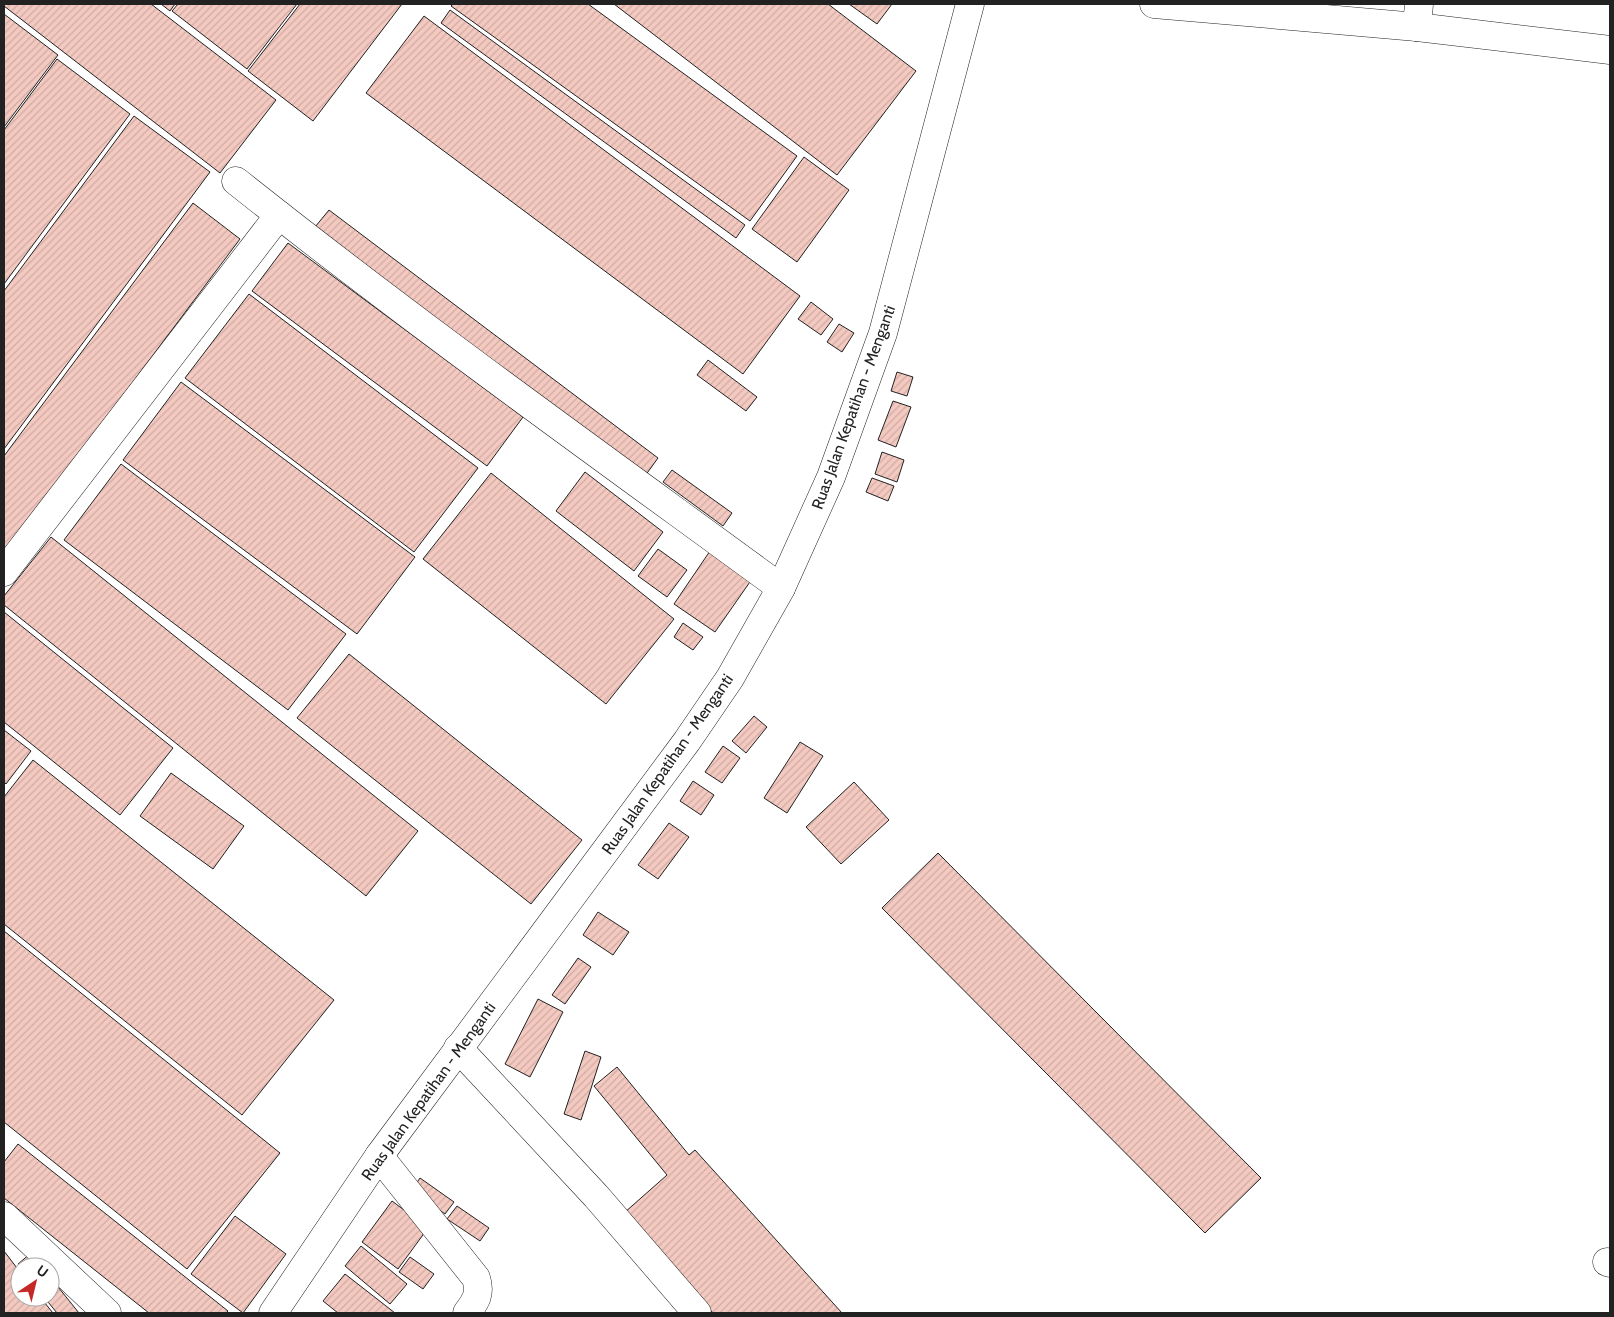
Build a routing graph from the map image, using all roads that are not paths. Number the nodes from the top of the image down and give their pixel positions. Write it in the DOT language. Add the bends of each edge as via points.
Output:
graph roads {
  1 [pos="970,4"];
  2 [pos="1154,4"];
  3 [pos="1418,15"];
  4 [pos="1610,50"];
  5 [pos="236,181"];
  6 [pos="279,215"];
  7 [pos="4,572"];
  8 [pos="781,588"];
  9 [pos="458,1048"];
  10 [pos="379,1156"];
  11 [pos="4,1216"];
  12 [pos="107,1313"];
  13 [pos="273,1313"];
  14 [pos="467,1313"];
  15 [pos="697,1313"];
  1 -- 8 [label="main road, Ruas Jalan Kepatihan - Menganti" via="883,333 831,477"];
  2 -- 3 [label="main road"];
  3 -- 4 [label="main road"];
  5 -- 6 [label="main road"];
  6 -- 7 [label="main road"];
  6 -- 8 [label="main road"];
  8 -- 9 [label="main road, Ruas Jalan Kepatihan - Menganti" via="730,678 687,741"];
  9 -- 10 [label="main road, Ruas Jalan Kepatihan - Menganti"];
  9 -- 15 [label="main road" via="596,1196"];
  10 -- 13 [label="main road, Ruas Jalan Kepatihan - Menganti"];
  10 -- 14 [label="main road" via="476,1278 478,1296"];
  11 -- 12 [label="main road"];
}
